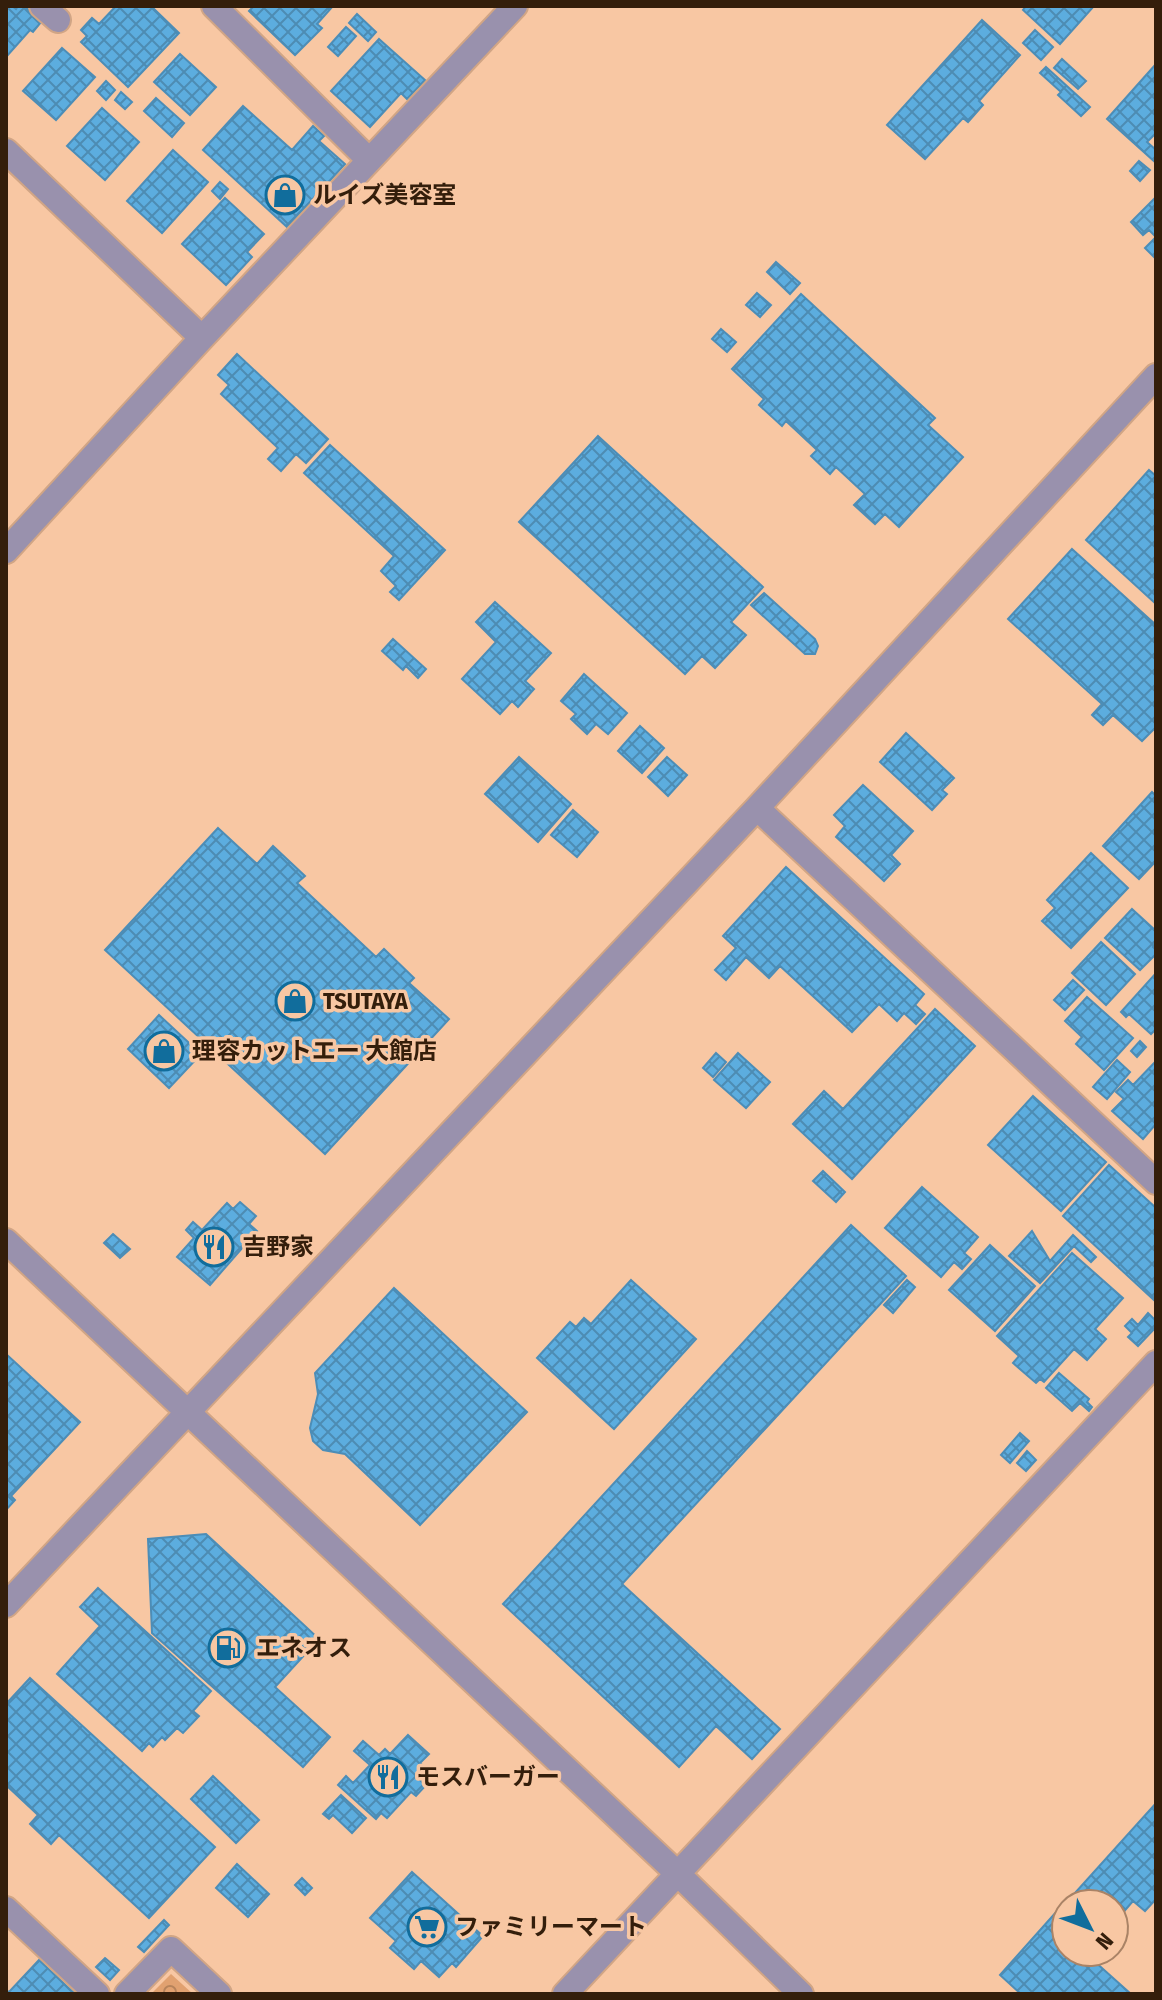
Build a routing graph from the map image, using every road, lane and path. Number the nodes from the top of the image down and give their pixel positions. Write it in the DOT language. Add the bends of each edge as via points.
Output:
graph roads {
  1 [pos="214,6"];
  2 [pos="515,6"];
  3 [pos="6,151"];
  4 [pos="369,160"];
  5 [pos="202,338"];
  6 [pos="1156,376"];
  7 [pos="6,551"];
  8 [pos="757,808"];
  9 [pos="1156,1182"];
  10 [pos="6,1241"];
  11 [pos="1156,1363"];
  12 [pos="188,1411"];
  13 [pos="6,1605"];
  14 [pos="678,1874"];
  15 [pos="6,1909"];
  16 [pos="97,1994"];
  17 [pos="127,1994"];
  18 [pos="219,1994"];
  19 [pos="565,1994"];
  20 [pos="801,1994"];
  1 -- 4 [label="street"];
  2 -- 4 [label="street"];
  3 -- 5 [label="street"];
  4 -- 5 [label="street"];
  5 -- 7 [label="street"];
  6 -- 8 [label="street"];
  8 -- 9 [label="street"];
  8 -- 12 [label="street"];
  10 -- 12 [label="street"];
  11 -- 14 [label="street"];
  12 -- 13 [label="street"];
  12 -- 14 [label="street"];
  14 -- 19 [label="street"];
  14 -- 20 [label="street"];
  15 -- 16 [label="street"];
  17 -- 18 [label="street" via="171,1949"];
}
